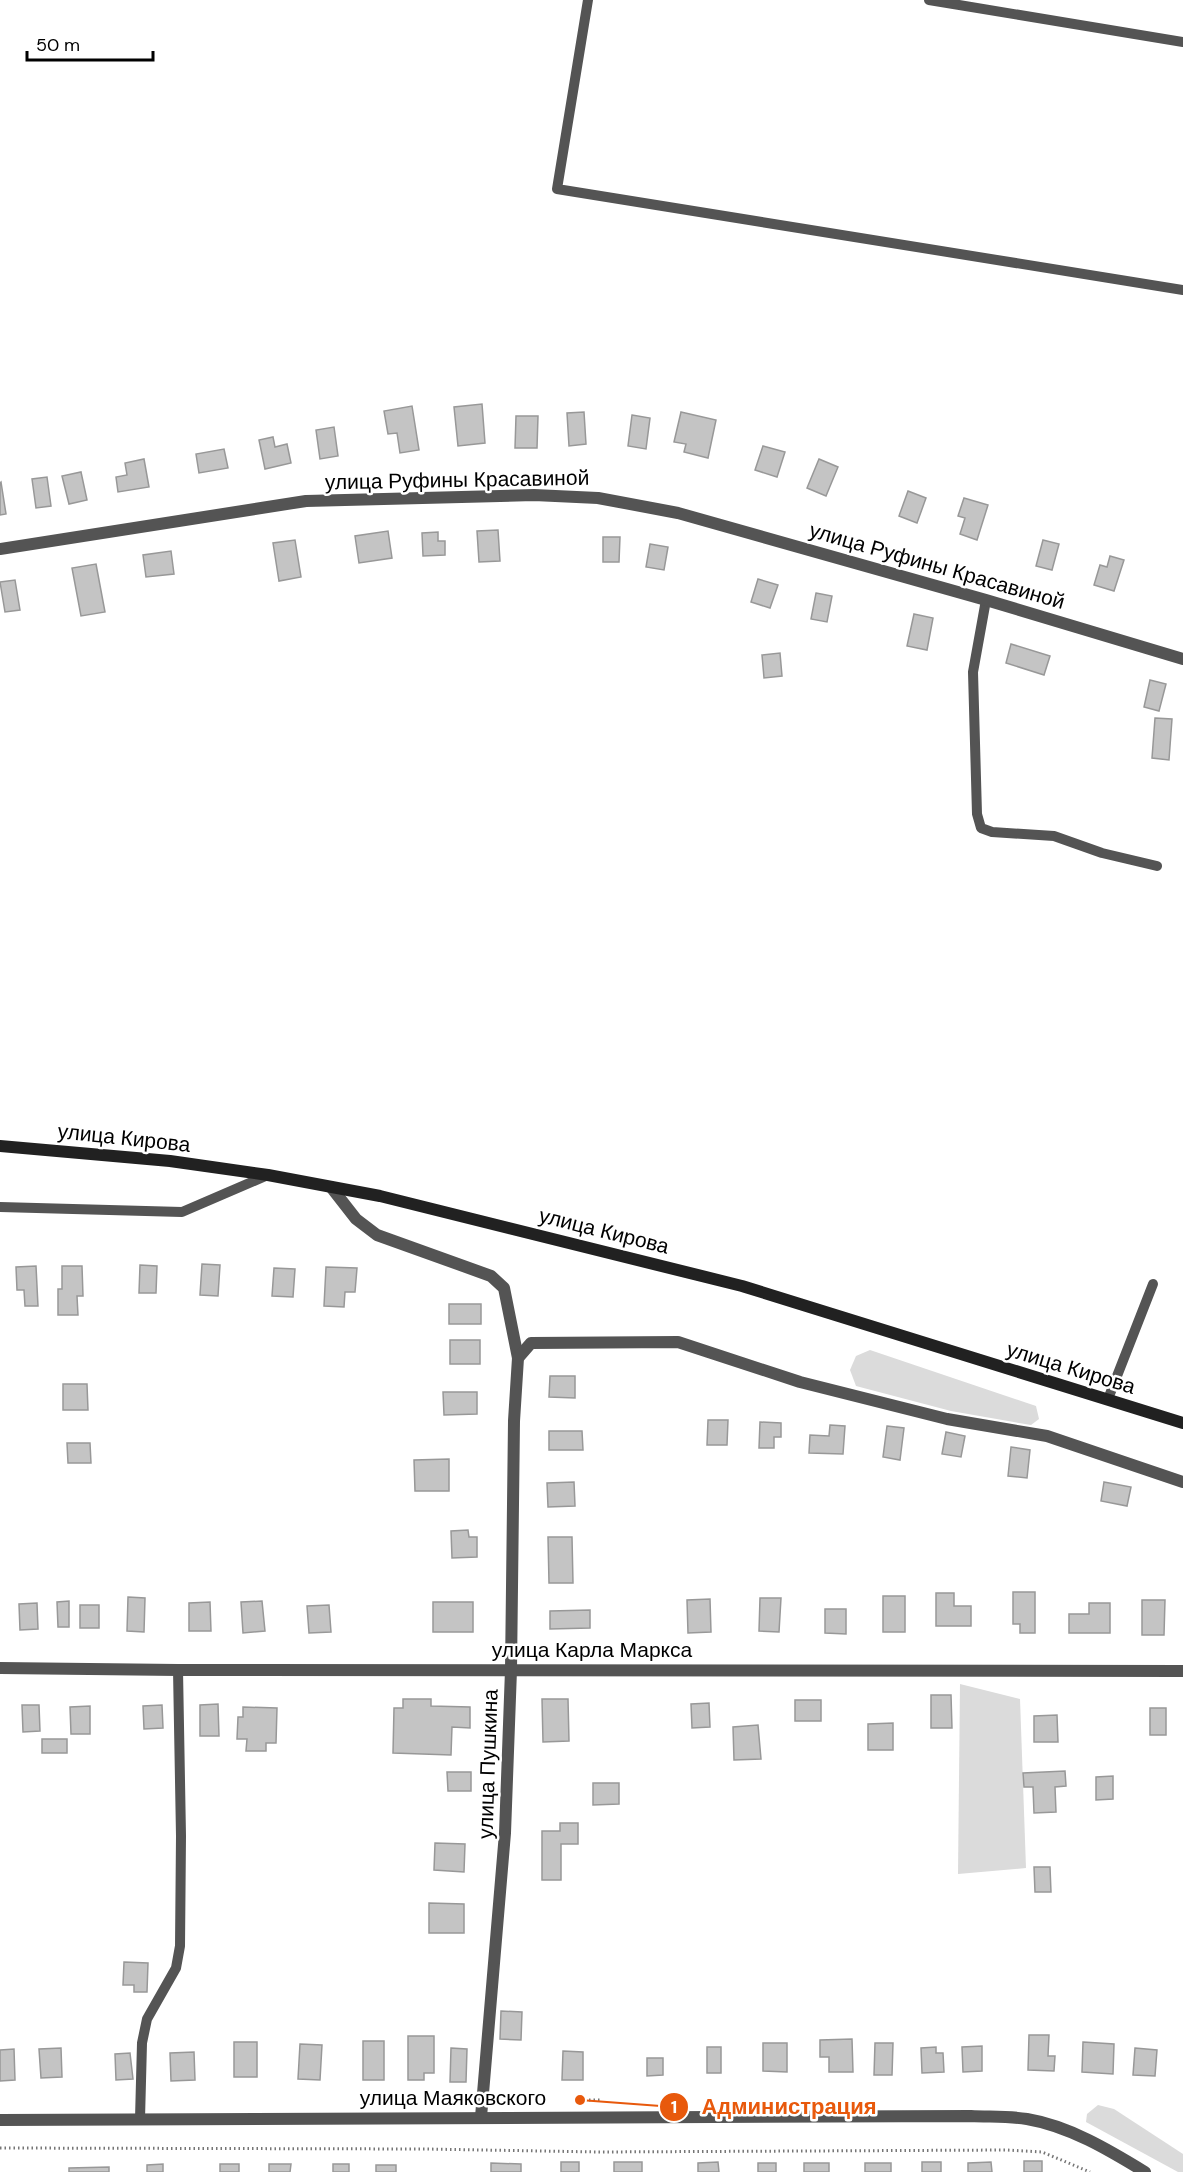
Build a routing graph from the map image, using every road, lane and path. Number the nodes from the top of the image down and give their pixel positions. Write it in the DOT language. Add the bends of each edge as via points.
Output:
graph roads {
  1 [pos="588,0"];
  2 [pos="929,0"];
  3 [pos="1183,42"];
  4 [pos="1183,290"];
  5 [pos="0,549"];
  6 [pos="986,600"];
  7 [pos="1183,659"];
  8 [pos="1156,866"];
  9 [pos="0,1146"];
  10 [pos="268,1175"];
  11 [pos="331,1187"];
  12 [pos="0,1207"];
  13 [pos="1153,1284"];
  14 [pos="518,1358"];
  15 [pos="1108,1400"];
  16 [pos="1183,1423"];
  17 [pos="1183,1482"];
  18 [pos="0,1668"];
  19 [pos="511,1670"];
  20 [pos="178,1671"];
  21 [pos="1183,1671"];
  22 [pos="580,2100"];
  23 [pos="601,2100"];
  24 [pos="481,2117"];
  25 [pos="140,2119"];
  26 [pos="0,2120"];
  27 [pos="0,2148"];
  28 [pos="1090,2172"];
  29 [pos="1145,2172"];
  1 -- 4 [label="lane" via="557,189"];
  2 -- 3 [label="lane"];
  5 -- 6 [label="street, улица Руфины Красавиной" via="306,501 534,495 598,498 678,513"];
  6 -- 7 [label="street, улица Руфины Красавиной"];
  6 -- 8 [label="lane" via="974,672 977,814 981,828 1054,836"];
  9 -- 10 [label="main road, улица Кирова" via="170,1161"];
  10 -- 11 [label="main road, улица Кирова"];
  10 -- 12 [label="lane" via="182,1212"];
  11 -- 14 [label="street, улица Пушкина" via="356,1219 377,1235 490,1276 504,1288"];
  11 -- 15 [label="main road, улица Кирова" via="742,1286"];
  13 -- 15 [label="lane"];
  14 -- 17 [label="street" via="531,1343 678,1342 800,1382 947,1419 1047,1436"];
  14 -- 19 [label="street, улица Пушкина"];
  15 -- 16 [label="main road, улица Кирова"];
  18 -- 20 [label="street, улица Карла Маркса"];
  19 -- 20 [label="street, улица Карла Маркса"];
  19 -- 21 [label="street, улица Карла Маркса"];
  19 -- 24 [label="street, улица Пушкина" via="505,1833"];
  20 -- 25 [label="lane" via="180,1946 176,1968 147,2019 142,2043"];
  22 -- 23 [label="path"];
  24 -- 25 [label="street, улица Маяковского"];
  24 -- 29 [label="street, улица Маяковского" via="1004,2117 1076,2135"];
  25 -- 26 [label="street, улица Маяковского"];
  27 -- 28 [label="path" via="1007,2150 1042,2152"];
}
